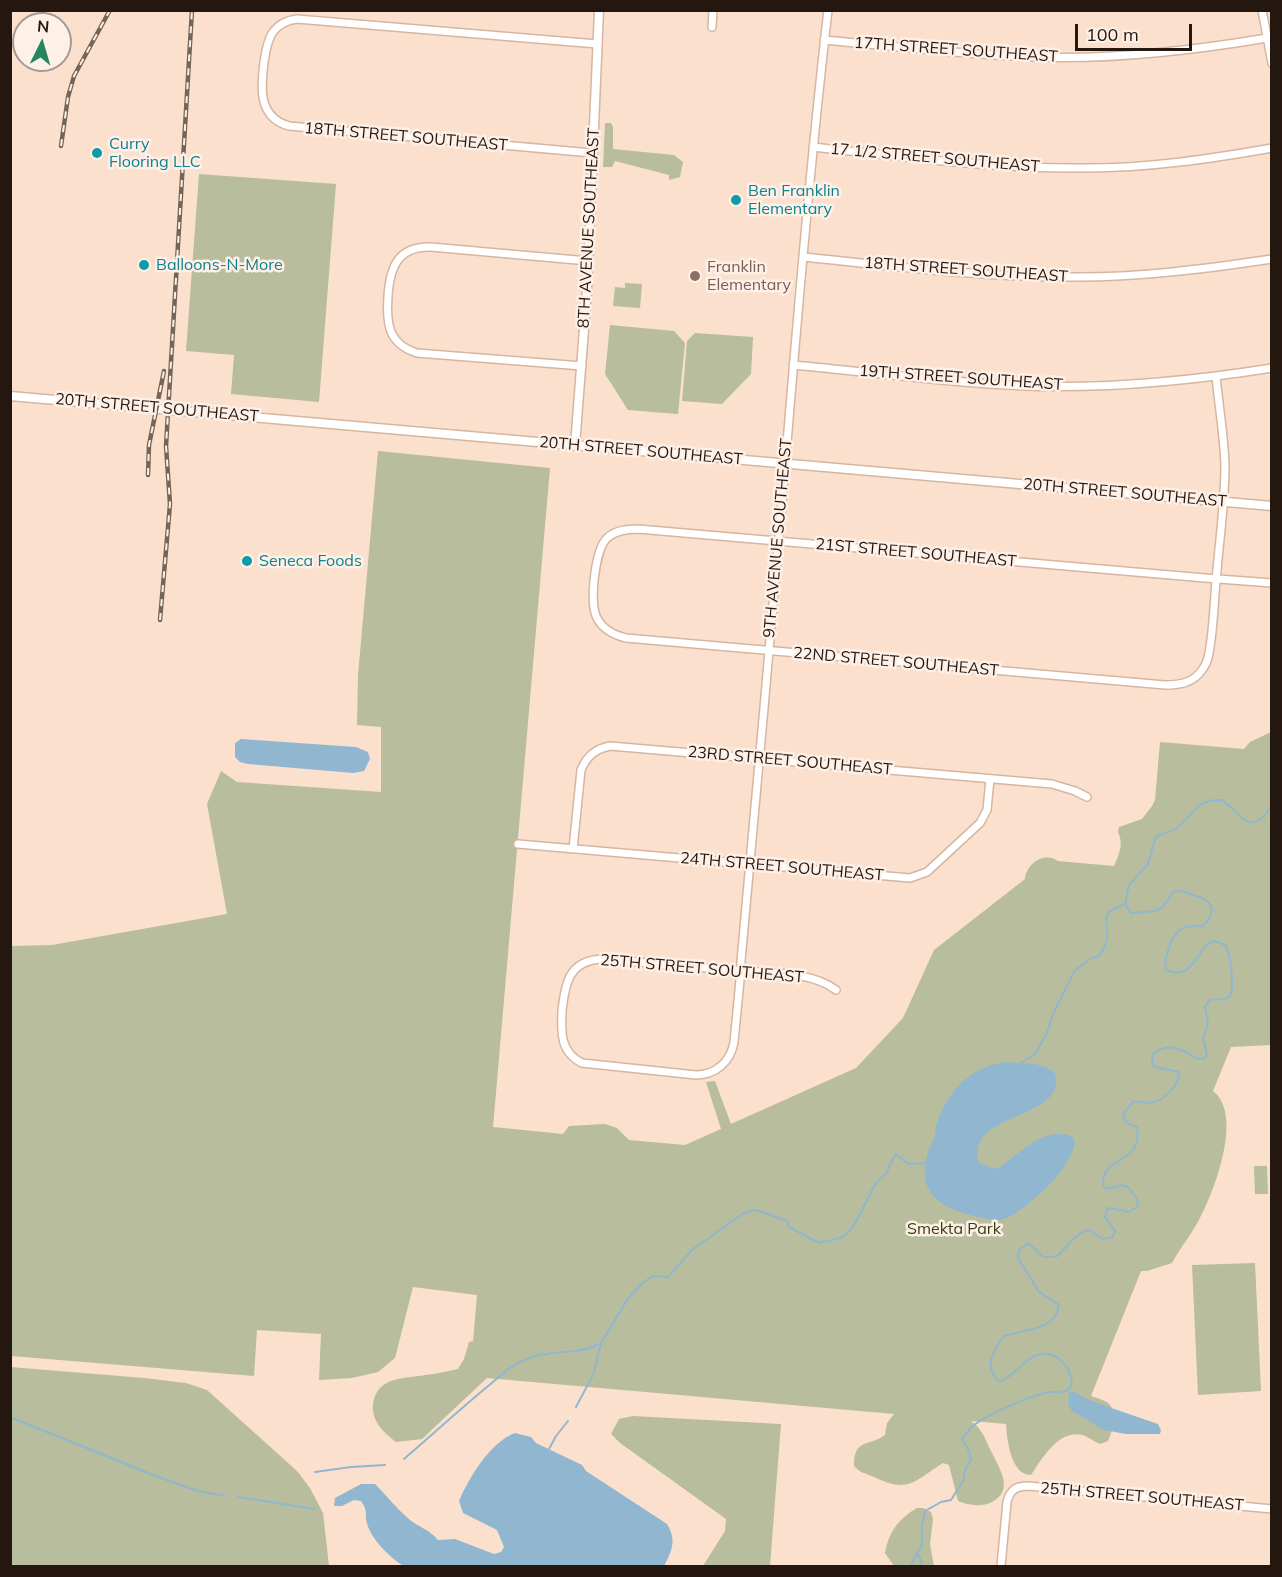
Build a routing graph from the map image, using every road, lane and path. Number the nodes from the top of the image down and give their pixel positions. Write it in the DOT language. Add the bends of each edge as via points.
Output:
graph roads {
  1 [pos="599,10"];
  2 [pos="713,10"];
  3 [pos="828,10"];
  4 [pos="1262,10"];
  5 [pos="712,27"];
  6 [pos="1267,38"];
  7 [pos="824,40"];
  8 [pos="597,44"];
  9 [pos="1272,63"];
  10 [pos="813,147"];
  11 [pos="1272,148"];
  12 [pos="592,153"];
  13 [pos="804,257"];
  14 [pos="1272,259"];
  15 [pos="588,261"];
  16 [pos="793,365"];
  17 [pos="582,366"];
  18 [pos="1272,368"];
  19 [pos="1216,377"];
  20 [pos="10,396"];
  21 [pos="575,446"];
  22 [pos="785,463"];
  23 [pos="1223,501"];
  24 [pos="1272,506"];
  25 [pos="778,541"];
  26 [pos="1216,579"];
  27 [pos="595,580"];
  28 [pos="1272,583"];
  29 [pos="768,651"];
  30 [pos="759,758"];
  31 [pos="990,779"];
  32 [pos="1087,797"];
  33 [pos="518,844"];
  34 [pos="573,849"];
  35 [pos="749,865"];
  36 [pos="741,971"];
  37 [pos="836,990"];
  38 [pos="725,1063"];
  39 [pos="1272,1509"];
  40 [pos="1001,1566"];
  1 -- 8 [label="street, 8TH AVENUE SOUTHEAST"];
  2 -- 5 [label="street"];
  3 -- 7 [label="street, 9TH AVENUE SOUTHEAST"];
  4 -- 6 [label="street"];
  6 -- 7 [label="street, 17TH STREET SOUTHEAST" via="1189,50 1074,58"];
  6 -- 9 [label="street"];
  7 -- 10 [label="street, 9TH AVENUE SOUTHEAST"];
  8 -- 12 [label="street, 8TH AVENUE SOUTHEAST"];
  8 -- 12 [label="street, 18TH STREET SOUTHEAST" via="297,19 272,33 264,70 264,104 273,118 289,126"];
  10 -- 11 [label="street, 17 1/2 STREET SOUTHEAST" via="984,165 1078,168 1168,164"];
  10 -- 13 [label="street, 9TH AVENUE SOUTHEAST"];
  12 -- 15 [label="street, 8TH AVENUE SOUTHEAST"];
  13 -- 14 [label="street, 18TH STREET SOUTHEAST" via="1068,278 1179,272"];
  13 -- 16 [label="street, 9TH AVENUE SOUTHEAST"];
  15 -- 17 [label="street, 8TH AVENUE SOUTHEAST"];
  15 -- 17 [label="street" via="423,247 408,251 396,262 388,296 388,326 395,339 410,351"];
  16 -- 19 [label="street, 19TH STREET SOUTHEAST" via="1026,386 1155,383"];
  16 -- 22 [label="street, 9TH AVENUE SOUTHEAST"];
  17 -- 21 [label="street, 8TH AVENUE SOUTHEAST"];
  18 -- 19 [label="street, 19TH STREET SOUTHEAST"];
  19 -- 23 [label="street" via="1225,465"];
  20 -- 21 [label="street, 20TH STREET SOUTHEAST"];
  21 -- 22 [label="street, 20TH STREET SOUTHEAST"];
  22 -- 23 [label="street, 20TH STREET SOUTHEAST"];
  22 -- 25 [label="street, 9TH AVENUE SOUTHEAST"];
  23 -- 24 [label="street, 20TH STREET SOUTHEAST"];
  23 -- 26 [label="street"];
  25 -- 26 [label="street, 21ST STREET SOUTHEAST"];
  25 -- 27 [label="street, 21ST STREET SOUTHEAST" via="620,530 608,537 600,549"];
  25 -- 29 [label="street, 9TH AVENUE SOUTHEAST"];
  26 -- 28 [label="street, 21ST STREET SOUTHEAST"];
  26 -- 29 [label="street, 22ND STREET SOUTHEAST" via="1206,663 1201,672 1183,684"];
  27 -- 29 [label="street, 22ND STREET SOUTHEAST" via="596,617 618,636"];
  29 -- 30 [label="street, 9TH AVENUE SOUTHEAST"];
  30 -- 31 [label="street, 23RD STREET SOUTHEAST"];
  30 -- 34 [label="street, 23RD STREET SOUTHEAST" via="616,746 597,750 581,770"];
  30 -- 35 [label="street, 9TH AVENUE SOUTHEAST"];
  31 -- 32 [label="street, 23RD STREET SOUTHEAST" via="1052,784"];
  31 -- 35 [label="street, 24TH STREET SOUTHEAST" via="987,810 980,823 923,875 902,878"];
  33 -- 34 [label="street, 24TH STREET SOUTHEAST"];
  34 -- 35 [label="street, 24TH STREET SOUTHEAST"];
  35 -- 36 [label="street, 9TH AVENUE SOUTHEAST"];
  36 -- 37 [label="street, 25TH STREET SOUTHEAST" via="808,977"];
  36 -- 38 [label="street, 9TH AVENUE SOUTHEAST" via="733,1048"];
  36 -- 38 [label="street, 25TH STREET SOUTHEAST" via="589,960 578,966 564,990 563,1044 582,1063 700,1075"];
  39 -- 40 [label="street, 25TH STREET SOUTHEAST" via="1017,1487 1007,1502"];
}
